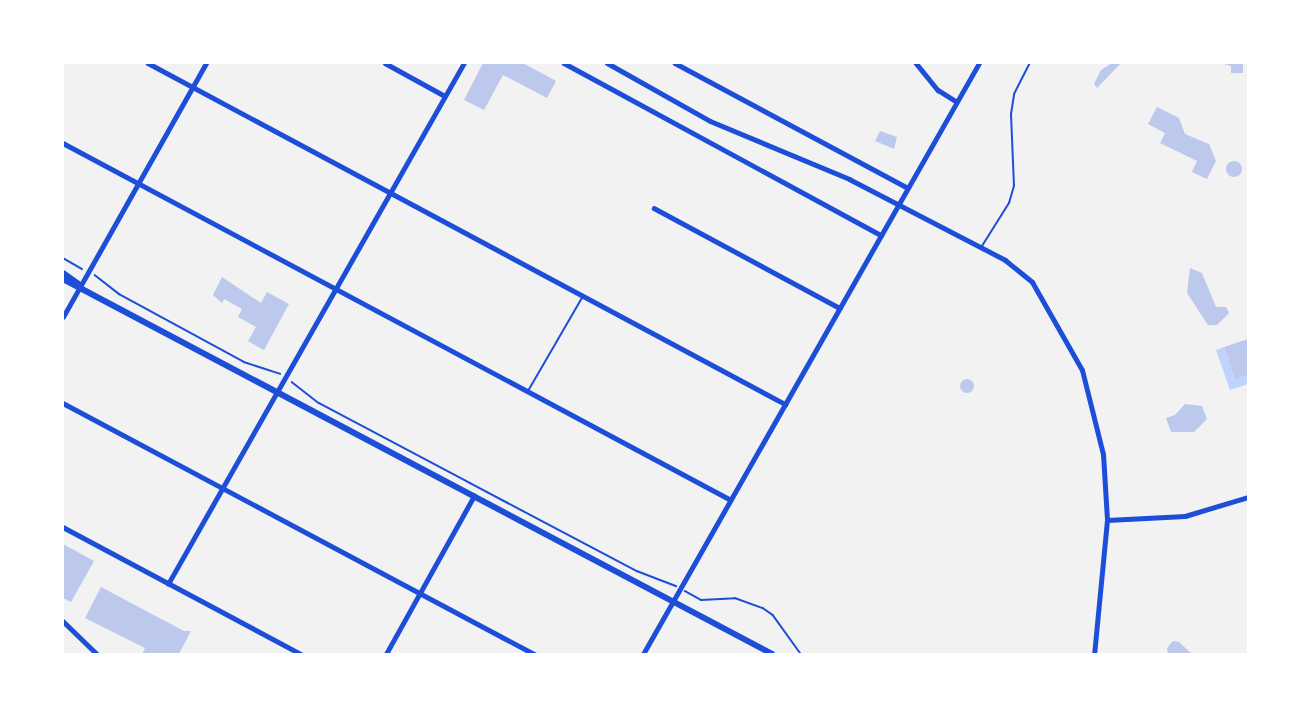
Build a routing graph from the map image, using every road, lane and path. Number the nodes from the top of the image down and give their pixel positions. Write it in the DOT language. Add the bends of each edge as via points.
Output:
graph roads {
  1 [pos="148,63"];
  2 [pos="206,63"];
  3 [pos="385,63"];
  4 [pos="464,63"];
  5 [pos="564,63"];
  6 [pos="607,63"];
  7 [pos="677,63"];
  8 [pos="916,63"];
  9 [pos="979,63"];
  10 [pos="1030,63"];
  11 [pos="192,87"];
  12 [pos="445,96"];
  13 [pos="957,102"];
  14 [pos="63,143"];
  15 [pos="138,183"];
  16 [pos="908,188"];
  17 [pos="389,193"];
  18 [pos="897,206"];
  19 [pos="654,208"];
  20 [pos="882,235"];
  21 [pos="981,248"];
  22 [pos="63,258"];
  23 [pos="80,267"];
  24 [pos="63,273"];
  25 [pos="96,276"];
  26 [pos="63,279"];
  27 [pos="82,286"];
  28 [pos="335,288"];
  29 [pos="583,296"];
  30 [pos="840,308"];
  31 [pos="63,317"];
  32 [pos="276,372"];
  33 [pos="292,382"];
  34 [pos="277,391"];
  35 [pos="528,391"];
  36 [pos="63,403"];
  37 [pos="785,404"];
  38 [pos="223,488"];
  39 [pos="474,496"];
  40 [pos="1248,497"];
  41 [pos="731,500"];
  42 [pos="1107,520"];
  43 [pos="63,527"];
  44 [pos="168,584"];
  45 [pos="676,585"];
  46 [pos="686,591"];
  47 [pos="419,594"];
  48 [pos="673,600"];
  49 [pos="63,621"];
  50 [pos="97,654"];
  51 [pos="300,654"];
  52 [pos="386,654"];
  53 [pos="534,654"];
  54 [pos="643,654"];
  55 [pos="772,654"];
  56 [pos="801,654"];
  57 [pos="1094,654"];
  1 -- 11 [label="street"];
  2 -- 11 [label="street"];
  3 -- 12 [label="street"];
  4 -- 12 [label="street"];
  5 -- 20 [label="street"];
  6 -- 18 [label="street" via="697,115 832,171"];
  7 -- 16 [label="street"];
  8 -- 13 [label="street" via="938,90"];
  9 -- 13 [label="street"];
  10 -- 21 [label="lane" via="1014,94 1011,114 1014,186 1009,203"];
  11 -- 15 [label="street"];
  11 -- 17 [label="street"];
  12 -- 17 [label="street"];
  13 -- 16 [label="street"];
  14 -- 15 [label="street"];
  15 -- 27 [label="street"];
  15 -- 28 [label="street"];
  16 -- 18 [label="street"];
  17 -- 28 [label="street"];
  17 -- 29 [label="street"];
  18 -- 20 [label="street"];
  18 -- 21 [label="street"];
  19 -- 30 [label="street"];
  20 -- 30 [label="street"];
  21 -- 42 [label="street" via="1005,260 1032,282 1076,356 1097,418"];
  22 -- 23 [label="path"];
  24 -- 27 [label="main road"];
  25 -- 32 [label="path" via="119,294 244,362"];
  26 -- 27 [label="main road"];
  27 -- 31 [label="street"];
  27 -- 34 [label="main road"];
  28 -- 34 [label="street"];
  28 -- 35 [label="street"];
  29 -- 35 [label="lane"];
  29 -- 37 [label="street"];
  30 -- 37 [label="street"];
  33 -- 45 [label="path" via="319,403 637,572"];
  34 -- 38 [label="street"];
  34 -- 39 [label="main road"];
  35 -- 41 [label="street"];
  36 -- 38 [label="street"];
  37 -- 41 [label="street"];
  38 -- 44 [label="street"];
  38 -- 47 [label="street"];
  39 -- 47 [label="street"];
  39 -- 48 [label="main road"];
  40 -- 42 [label="street" via="1178,518"];
  41 -- 48 [label="street"];
  42 -- 57 [label="street"];
  43 -- 44 [label="street"];
  44 -- 51 [label="street"];
  46 -- 56 [label="path" via="701,600 735,598 763,608 773,615"];
  47 -- 52 [label="street"];
  47 -- 53 [label="street"];
  48 -- 54 [label="street"];
  48 -- 55 [label="main road"];
  49 -- 50 [label="street"];
}
